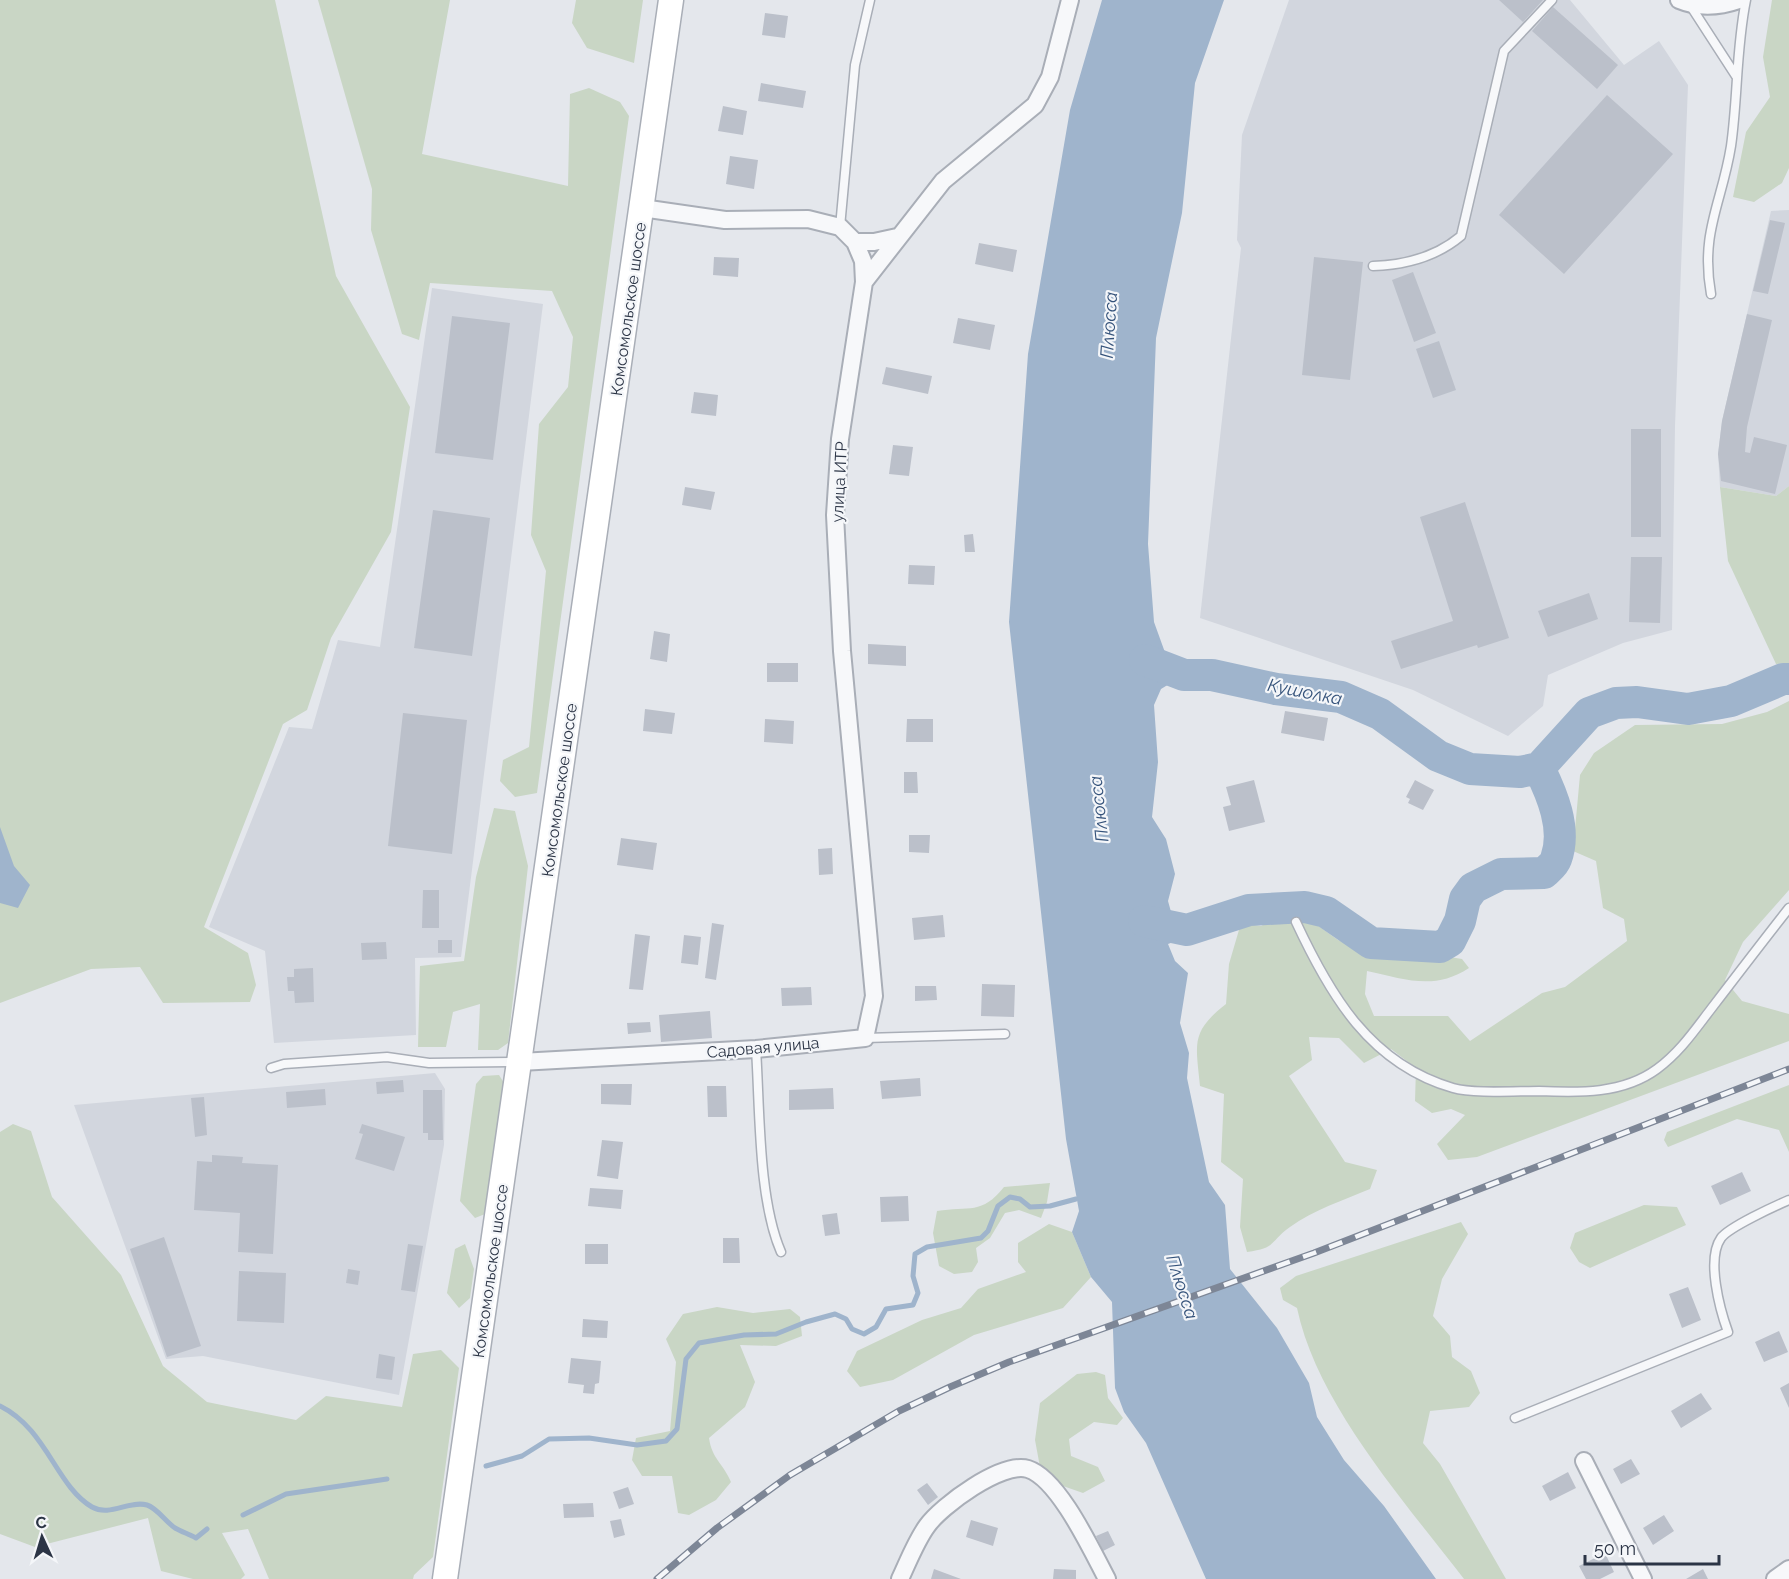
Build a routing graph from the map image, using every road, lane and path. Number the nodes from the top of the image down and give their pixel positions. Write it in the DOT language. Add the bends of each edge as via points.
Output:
graph roads {
  1 [pos="671,0"];
  2 [pos="870,0"];
  3 [pos="1070,0"];
  4 [pos="1552,0"];
  5 [pos="1739,0"];
  6 [pos="1746,0"];
  7 [pos="1684,2"];
  8 [pos="1736,76"];
  9 [pos="642,208"];
  10 [pos="840,227"];
  11 [pos="897,237"];
  12 [pos="855,242"];
  13 [pos="1373,266"];
  14 [pos="864,282"];
  15 [pos="1711,294"];
  16 [pos="1789,908"];
  17 [pos="1296,922"];
  18 [pos="1005,1034"];
  19 [pos="865,1038"];
  20 [pos="756,1049"];
  21 [pos="520,1062"];
  22 [pos="271,1068"];
  23 [pos="1789,1200"];
  24 [pos="781,1252"];
  25 [pos="1515,1418"];
  26 [pos="1584,1461"];
  27 [pos="1789,1569"];
  28 [pos="445,1579"];
  29 [pos="900,1579"];
  30 [pos="1107,1579"];
  31 [pos="1643,1579"];
  32 [pos="1774,1579"];
  1 -- 9 [label="main road, Комсомольское шоссе"];
  2 -- 10 [label="lane" via="855,65"];
  3 -- 11 [label="street, улица ИТР" via="1050,76 1035,105 944,181"];
  4 -- 13 [label="lane" via="1504,51 1461,236 1443,251 1395,266"];
  5 -- 7 [label="street" via="1724,6"];
  6 -- 8 [label="lane"];
  7 -- 8 [label="lane"];
  8 -- 15 [label="lane" via="1731,146 1708,234 1706,264"];
  9 -- 10 [label="street" via="726,220 808,219"];
  9 -- 21 [label="main road, Комсомольское шоссе"];
  10 -- 12 [label="street"];
  11 -- 12 [label="street"];
  11 -- 14 [label="street, улица ИТР"];
  12 -- 14 [label="street" via="863,261"];
  14 -- 19 [label="street, улица ИТР" via="840,439 835,515 842,651 874,996"];
  16 -- 17 [label="lane" via="1682,1049 1655,1071 1621,1087 1578,1093 1455,1089 1407,1070 1385,1053 1336,998"];
  18 -- 19 [label="lane, Садовая улица"];
  19 -- 20 [label="street, Садовая улица"];
  20 -- 21 [label="street, Садовая улица"];
  20 -- 24 [label="lane" via="771,1229"];
  21 -- 22 [label="lane" via="429,1063 387,1056"];
  21 -- 28 [label="main road, Комсомольское шоссе"];
  23 -- 25 [label="lane" via="1722,1236 1715,1249 1720,1309 1728,1332"];
  26 -- 31 [label="street"];
  27 -- 32 [label="street"];
  29 -- 30 [label="street" via="927,1526 951,1502 1007,1470 1028,1469 1054,1488"];
}
